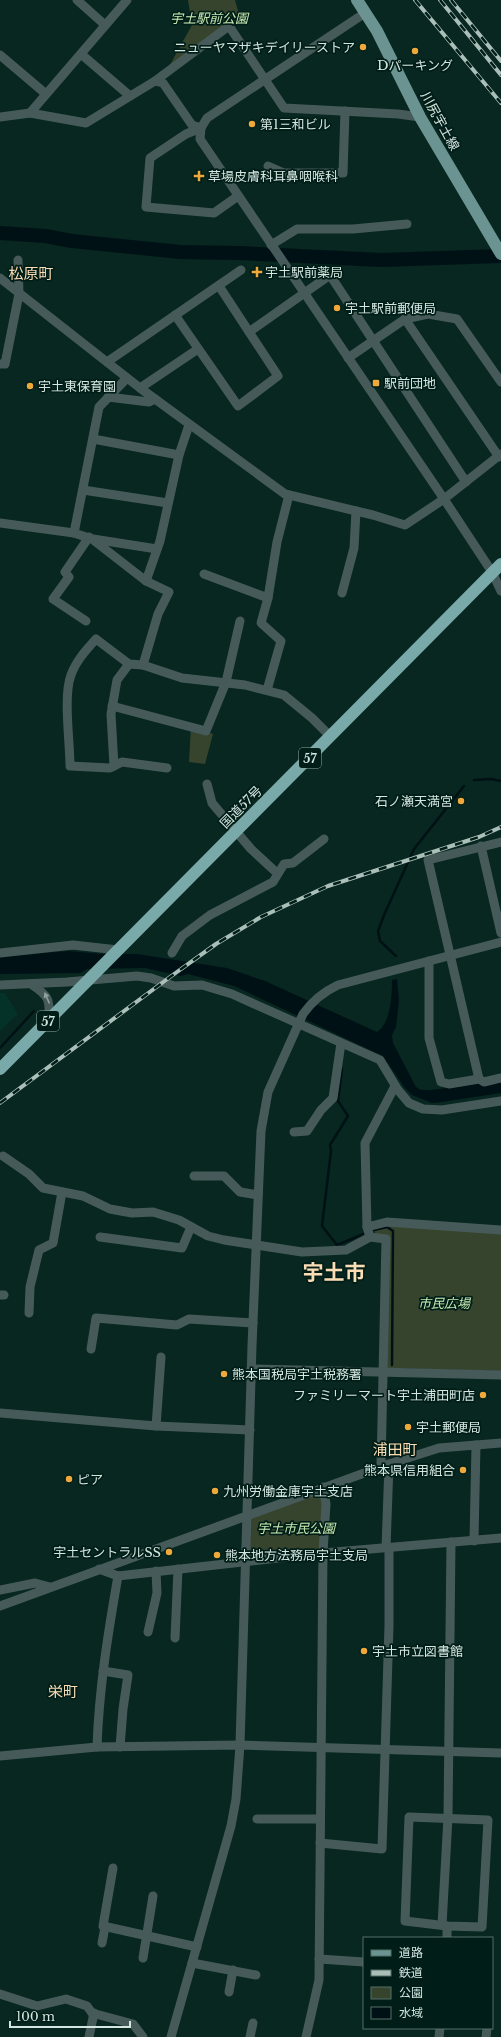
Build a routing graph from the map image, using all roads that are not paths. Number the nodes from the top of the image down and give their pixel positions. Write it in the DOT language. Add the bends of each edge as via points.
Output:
graph roads {
  1 [pos="77,0"];
  2 [pos="127,0"];
  3 [pos="356,0"];
  4 [pos="365,13"];
  5 [pos="106,25"];
  6 [pos="0,54"];
  7 [pos="81,54"];
  8 [pos="267,80"];
  9 [pos="155,81"];
  10 [pos="46,94"];
  11 [pos="130,96"];
  12 [pos="345,111"];
  13 [pos="30,113"];
  14 [pos="0,117"];
  15 [pos="420,117"];
  16 [pos="201,128"];
  17 [pos="268,166"];
  18 [pos="238,196"];
  19 [pos="407,224"];
  20 [pos="271,245"];
  21 [pos="499,250"];
  22 [pos="18,260"];
  23 [pos="241,270"];
  24 [pos="0,278"];
  25 [pos="219,286"];
  26 [pos="305,293"];
  27 [pos="19,294"];
  28 [pos="175,316"];
  29 [pos="405,318"];
  30 [pos="249,332"];
  31 [pos="373,341"];
  32 [pos="198,349"];
  33 [pos="348,358"];
  34 [pos="107,362"];
  35 [pos="0,364"];
  36 [pos="127,378"];
  37 [pos="500,380"];
  38 [pos="140,388"];
  39 [pos="108,397"];
  40 [pos="155,399"];
  41 [pos="189,425"];
  42 [pos="93,439"];
  43 [pos="179,455"];
  44 [pos="500,455"];
  45 [pos="466,482"];
  46 [pos="83,490"];
  47 [pos="289,495"];
  48 [pos="444,499"];
  49 [pos="168,503"];
  50 [pos="356,511"];
  51 [pos="0,523"];
  52 [pos="74,533"];
  53 [pos="90,538"];
  54 [pos="157,549"];
  55 [pos="501,564"];
  56 [pos="492,572"];
  57 [pos="204,574"];
  58 [pos="146,581"];
  59 [pos="501,590"];
  60 [pos="342,593"];
  61 [pos="268,598"];
  62 [pos="86,621"];
  63 [pos="240,621"];
  64 [pos="129,664"];
  65 [pos="143,665"];
  66 [pos="226,682"];
  67 [pos="267,690"];
  68 [pos="112,706"];
  69 [pos="331,737"];
  70 [pos="114,766"];
  71 [pos="167,768"];
  72 [pos="207,784"];
  73 [pos="236,832"];
  74 [pos="324,839"];
  75 [pos="501,842"];
  76 [pos="481,846"];
  77 [pos="277,873"];
  78 [pos="501,933"];
  79 [pos="501,942"];
  80 [pos="118,950"];
  81 [pos="0,953"];
  82 [pos="172,953"];
  83 [pos="451,955"];
  84 [pos="429,961"];
  85 [pos="93,977"];
  86 [pos="31,984"];
  87 [pos="0,985"];
  88 [pos="49,1020"];
  89 [pos="299,1024"];
  90 [pos="341,1043"];
  91 [pos="0,1069"];
  92 [pos="501,1078"];
  93 [pos="479,1079"];
  94 [pos="396,1086"];
  95 [pos="501,1101"];
  96 [pos="294,1132"];
  97 [pos="3,1156"];
  98 [pos="194,1176"];
  99 [pos="62,1192"];
  100 [pos="258,1195"];
  101 [pos="191,1227"];
  102 [pos="367,1227"];
  103 [pos="501,1230"];
  104 [pos="100,1237"];
  105 [pos="370,1237"];
  106 [pos="256,1246"];
  107 [pos="29,1313"];
  108 [pos="253,1323"];
  109 [pos="91,1349"];
  110 [pos="161,1357"];
  111 [pos="251,1369"];
  112 [pos="384,1374"];
  113 [pos="501,1375"];
  114 [pos="0,1412"];
  115 [pos="156,1426"];
  116 [pos="250,1430"];
  117 [pos="501,1443"];
  118 [pos="476,1445"];
  119 [pos="385,1465"];
  120 [pos="323,1487"];
  121 [pos="247,1516"];
  122 [pos="501,1538"];
  123 [pos="474,1541"];
  124 [pos="451,1542"];
  125 [pos="387,1548"];
  126 [pos="324,1553"];
  127 [pos="246,1562"];
  128 [pos="99,1569"];
  129 [pos="178,1569"];
  130 [pos="156,1571"];
  131 [pos="118,1576"];
  132 [pos="50,1587"];
  133 [pos="0,1590"];
  134 [pos="0,1606"];
  135 [pos="148,1632"];
  136 [pos="175,1638"];
  137 [pos="103,1671"];
  138 [pos="240,1745"];
  139 [pos="97,1747"];
  140 [pos="120,1747"];
  141 [pos="321,1747"];
  142 [pos="385,1750"];
  143 [pos="449,1752"];
  144 [pos="501,1753"];
  145 [pos="0,1756"];
  146 [pos="448,1817"];
  147 [pos="257,1819"];
  148 [pos="320,1819"];
  149 [pos="320,1843"];
  150 [pos="113,1868"];
  151 [pos="153,1896"];
  152 [pos="445,1926"];
  153 [pos="105,1927"];
  154 [pos="147,1937"];
  155 [pos="447,1937"];
  156 [pos="102,1943"];
  157 [pos="197,1947"];
  158 [pos="143,1958"];
  159 [pos="319,1959"];
  160 [pos="363,1962"];
  161 [pos="192,1963"];
  162 [pos="233,1970"];
  163 [pos="256,1975"];
  164 [pos="229,1992"];
  165 [pos="0,1994"];
  166 [pos="94,2013"];
  167 [pos="253,2023"];
  168 [pos="89,2037"];
  169 [pos="143,2037"];
  170 [pos="171,2037"];
  171 [pos="250,2037"];
  172 [pos="306,2037"];
  1 -- 5 [label="street"];
  2 -- 5 [label="street"];
  3 -- 4 [label="main road, 川尻宇土線"];
  4 -- 8 [label="street"];
  4 -- 15 [label="main road, 川尻宇土線" via="377,31"];
  5 -- 7 [label="street"];
  6 -- 10 [label="street"];
  7 -- 10 [label="street"];
  7 -- 11 [label="street"];
  8 -- 9 [label="street" via="229,26"];
  8 -- 12 [label="street" via="284,108"];
  8 -- 16 [label="street" via="207,118"];
  9 -- 11 [label="street"];
  9 -- 16 [label="street" via="163,83 192,125"];
  10 -- 13 [label="street"];
  11 -- 13 [label="street" via="86,123"];
  12 -- 15 [label="street"];
  12 -- 17 [label="street" via="343,173 284,173"];
  13 -- 14 [label="street"];
  15 -- 21 [label="main road, 川尻宇土線"];
  16 -- 18 [label="street" via="200,139"];
  16 -- 18 [label="street" via="186,134 150,158 146,207 214,213"];
  18 -- 20 [label="street"];
  19 -- 20 [label="street" via="353,229 297,229"];
  20 -- 26 [label="street"];
  22 -- 27 [label="street"];
  23 -- 25 [label="street"];
  24 -- 27 [label="street"];
  25 -- 28 [label="street"];
  25 -- 30 [label="street"];
  26 -- 30 [label="street"];
  26 -- 31 [label="street" via="330,276"];
  26 -- 33 [label="street"];
  27 -- 34 [label="street"];
  27 -- 35 [label="street" via="5,364"];
  28 -- 32 [label="street"];
  28 -- 34 [label="street"];
  29 -- 31 [label="street"];
  29 -- 37 [label="street" via="428,314 457,319"];
  29 -- 44 [label="street"];
  30 -- 32 [label="street" via="278,376 238,406"];
  31 -- 33 [label="street"];
  31 -- 45 [label="street"];
  32 -- 38 [label="street"];
  33 -- 48 [label="street"];
  34 -- 36 [label="street"];
  36 -- 38 [label="street"];
  36 -- 39 [label="street"];
  38 -- 40 [label="street"];
  39 -- 40 [label="street" via="149,402"];
  39 -- 42 [label="street" via="99,407"];
  40 -- 41 [label="street"];
  41 -- 43 [label="street"];
  41 -- 47 [label="street"];
  42 -- 43 [label="street"];
  42 -- 46 [label="street"];
  43 -- 49 [label="street"];
  44 -- 45 [label="street"];
  45 -- 48 [label="street"];
  46 -- 49 [label="street"];
  46 -- 52 [label="street"];
  47 -- 50 [label="street"];
  47 -- 61 [label="street" via="277,542"];
  48 -- 50 [label="street" via="405,525"];
  48 -- 56 [label="street"];
  49 -- 54 [label="street"];
  50 -- 60 [label="street" via="354,548"];
  51 -- 52 [label="street"];
  52 -- 53 [label="street"];
  53 -- 54 [label="street"];
  53 -- 58 [label="street"];
  53 -- 62 [label="street" via="65,572 69,577 53,599"];
  54 -- 58 [label="street"];
  55 -- 56 [label="highway, 国道57号 / 57"];
  56 -- 59 [label="street"];
  56 -- 69 [label="highway, 国道57号 / 57"];
  57 -- 61 [label="street"];
  58 -- 65 [label="street" via="169,592 158,614"];
  61 -- 67 [label="street" via="261,623 281,641"];
  63 -- 66 [label="street"];
  64 -- 65 [label="street"];
  64 -- 68 [label="street" via="117,680"];
  64 -- 70 [label="street" via="96,639 83,653 71,675 68,693 70,766"];
  65 -- 66 [label="street" via="182,678"];
  66 -- 67 [label="street"];
  66 -- 68 [label="street" via="206,731"];
  67 -- 69 [label="street" via="284,695"];
  68 -- 70 [label="street"];
  69 -- 73 [label="highway, 国道57号 / 57"];
  70 -- 71 [label="street" via="122,762"];
  72 -- 73 [label="street" via="212,803"];
  73 -- 77 [label="street"];
  73 -- 80 [label="highway, 国道57号 / 57"];
  74 -- 77 [label="street" via="293,863 284,864"];
  75 -- 76 [label="street"];
  76 -- 78 [label="street"];
  76 -- 83 [label="street" via="428,860"];
  77 -- 82 [label="street" via="273,882 210,915 182,936"];
  79 -- 83 [label="street"];
  80 -- 81 [label="street" via="73,945"];
  80 -- 85 [label="highway, 国道57号 / 57"];
  83 -- 84 [label="street"];
  83 -- 93 [label="street"];
  84 -- 89 [label="street" via="338,985 323,992 311,1003"];
  84 -- 93 [label="street" via="429,1038 441,1082 449,1084"];
  85 -- 86 [label="street"];
  85 -- 88 [label="highway, 国道57号 / 57"];
  85 -- 89 [label="street" via="137,976 174,986 202,985 232,994"];
  86 -- 87 [label="street"];
  88 -- 86 [label="street, one-way" via="50,1002 45,992"];
  88 -- 91 [label="highway, 国道57号 / 57"];
  89 -- 90 [label="street"];
  89 -- 100 [label="street" via="274,1078 265,1105"];
  90 -- 94 [label="street" via="380,1060"];
  90 -- 96 [label="street" via="333,1098 307,1131"];
  92 -- 93 [label="street" via="484,1082"];
  94 -- 95 [label="street" via="409,1103 423,1109 442,1110"];
  94 -- 102 [label="street" via="365,1143"];
  97 -- 99 [label="street" via="29,1174 43,1188"];
  98 -- 100 [label="street" via="224,1176 240,1192"];
  99 -- 101 [label="street" via="84,1196 110,1209 132,1213 153,1212 179,1220"];
  99 -- 107 [label="street" via="53,1243 39,1250 30,1287"];
  100 -- 106 [label="street"];
  101 -- 104 [label="street" via="182,1248"];
  101 -- 106 [label="street" via="208,1236"];
  102 -- 103 [label="street" via="387,1222"];
  102 -- 105 [label="street"];
  105 -- 106 [label="street" via="346,1250 302,1252"];
  105 -- 112 [label="street" via="386,1239"];
  106 -- 108 [label="street"];
  108 -- 109 [label="street" via="189,1319 177,1325 96,1318"];
  108 -- 111 [label="street"];
  110 -- 115 [label="street"];
  111 -- 112 [label="street"];
  111 -- 116 [label="street"];
  112 -- 113 [label="street"];
  112 -- 119 [label="street"];
  114 -- 115 [label="street"];
  115 -- 116 [label="street"];
  116 -- 121 [label="street"];
  117 -- 118 [label="street"];
  118 -- 119 [label="street" via="439,1448"];
  118 -- 123 [label="street"];
  119 -- 120 [label="street"];
  119 -- 125 [label="street"];
  120 -- 121 [label="street"];
  120 -- 126 [label="street" via="326,1504"];
  121 -- 127 [label="street"];
  121 -- 128 [label="street"];
  122 -- 123 [label="street"];
  123 -- 124 [label="street"];
  124 -- 125 [label="street"];
  124 -- 143 [label="street"];
  125 -- 126 [label="street"];
  125 -- 142 [label="street" via="389,1626"];
  126 -- 127 [label="street"];
  126 -- 141 [label="street"];
  127 -- 129 [label="street"];
  127 -- 138 [label="street"];
  128 -- 131 [label="street"];
  128 -- 132 [label="street"];
  129 -- 130 [label="street"];
  129 -- 136 [label="street"];
  130 -- 131 [label="street"];
  130 -- 135 [label="street" via="157,1593"];
  131 -- 137 [label="street"];
  132 -- 133 [label="street" via="35,1583"];
  132 -- 134 [label="street"];
  137 -- 139 [label="street"];
  137 -- 140 [label="street" via="128,1675"];
  138 -- 140 [label="street"];
  138 -- 141 [label="street"];
  138 -- 157 [label="street" via="231,1826"];
  139 -- 140 [label="street"];
  139 -- 145 [label="street"];
  141 -- 142 [label="street"];
  141 -- 148 [label="street"];
  142 -- 143 [label="street"];
  142 -- 149 [label="street" via="382,1849"];
  143 -- 144 [label="street"];
  143 -- 146 [label="street"];
  146 -- 152 [label="street"];
  146 -- 152 [label="street" via="409,1817 405,1921"];
  146 -- 152 [label="street" via="488,1820 482,1927"];
  147 -- 148 [label="street"];
  148 -- 149 [label="street"];
  149 -- 159 [label="street"];
  150 -- 153 [label="street" via="103,1926"];
  151 -- 154 [label="street"];
  152 -- 155 [label="street"];
  153 -- 154 [label="street"];
  153 -- 156 [label="street"];
  154 -- 157 [label="street"];
  154 -- 158 [label="street"];
  157 -- 161 [label="street"];
  159 -- 160 [label="street"];
  159 -- 172 [label="street" via="319,1980"];
  161 -- 162 [label="street"];
  161 -- 170 [label="street"];
  162 -- 163 [label="street"];
  162 -- 164 [label="street"];
  165 -- 166 [label="street" via="37,2006 66,1999 86,2006"];
  166 -- 168 [label="street"];
  166 -- 169 [label="street" via="133,2024"];
  167 -- 171 [label="street"];
}
